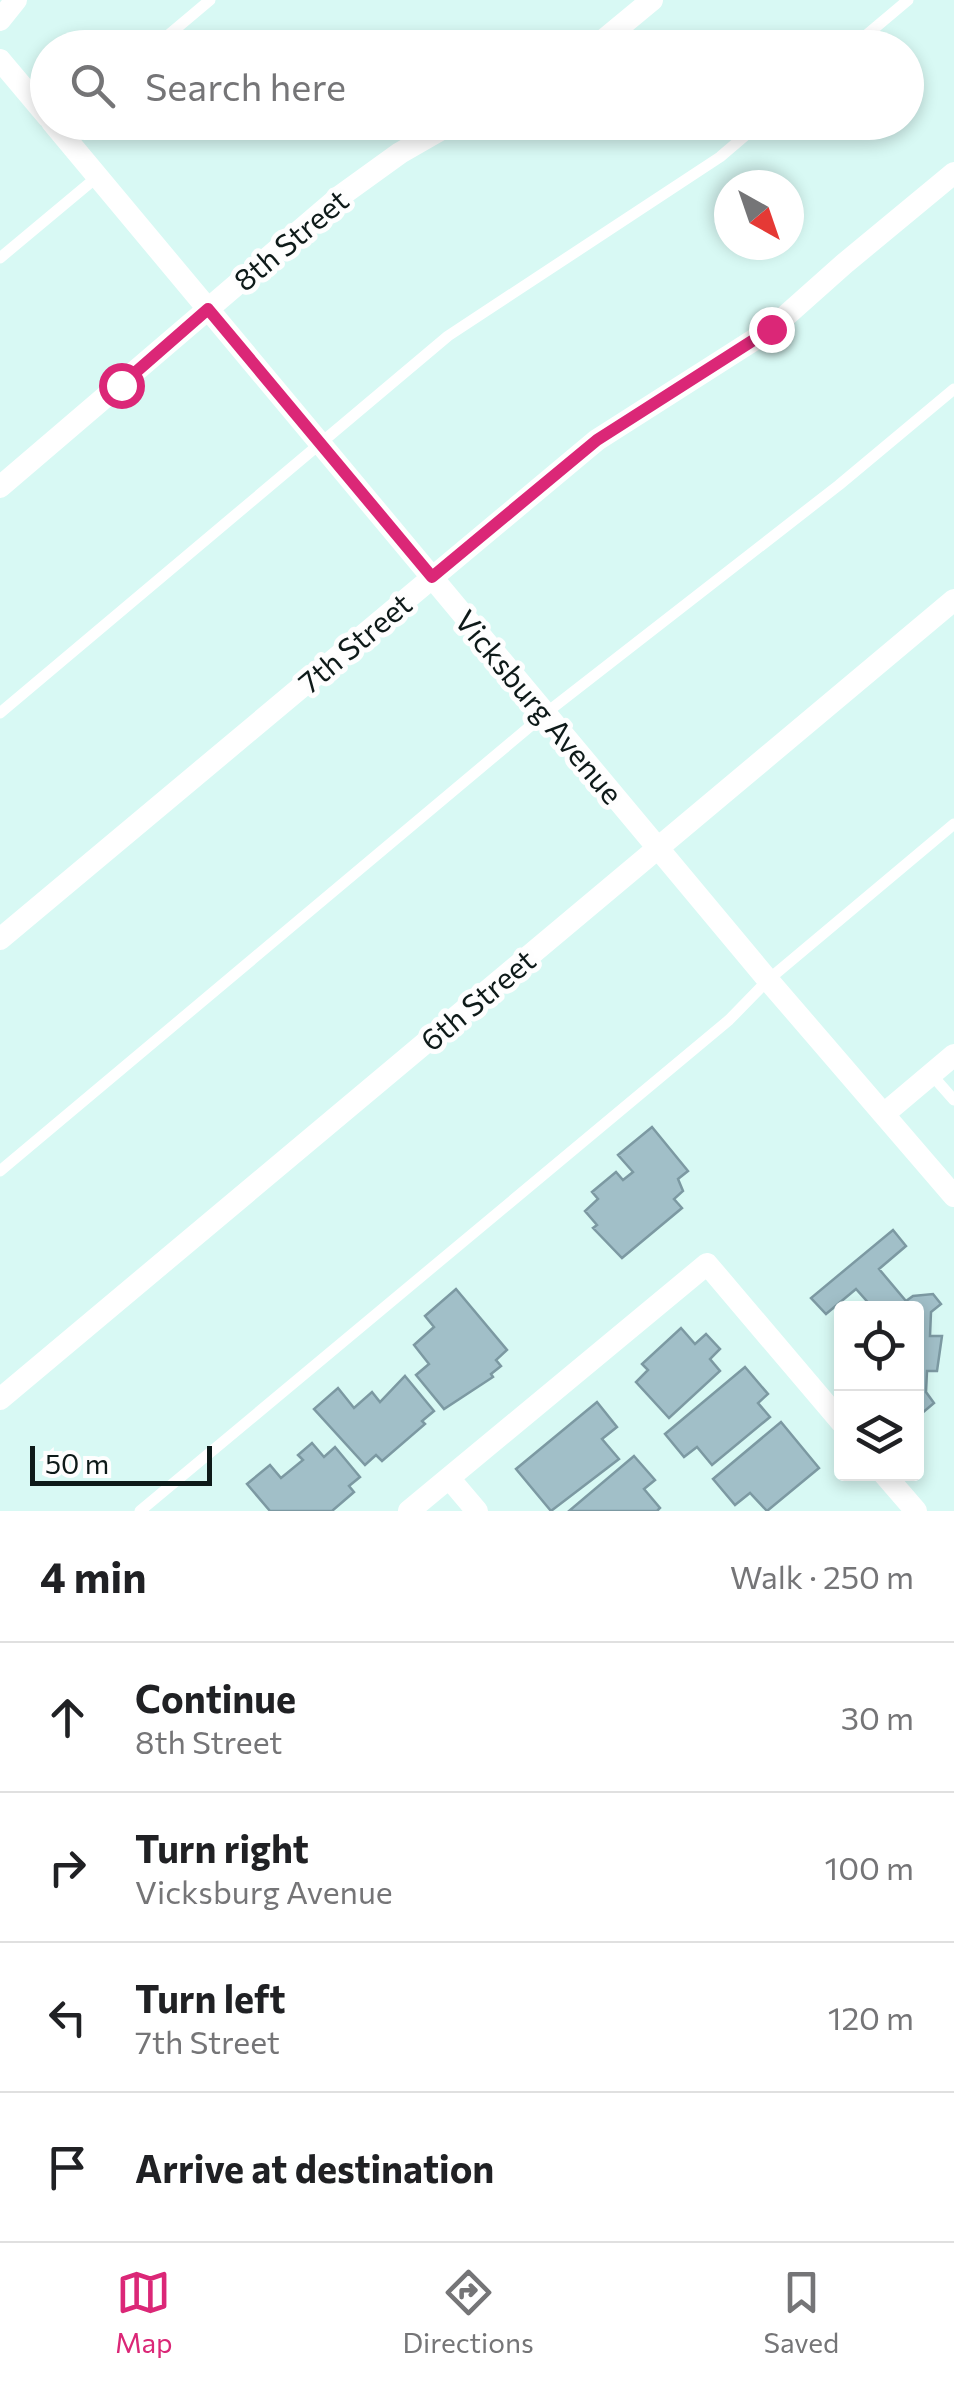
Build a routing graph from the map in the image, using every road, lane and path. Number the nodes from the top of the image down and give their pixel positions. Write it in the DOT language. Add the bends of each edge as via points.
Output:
graph roads {
  1 [pos="16,0"];
  2 [pos="210,0"];
  3 [pos="652,0"];
  4 [pos="908,0"];
  5 [pos="0,20"];
  6 [pos="174,30"];
  7 [pos="616,30"];
  8 [pos="872,30"];
  9 [pos="0,60"];
  10 [pos="30,94"];
  11 [pos="69,140"];
  12 [pos="422,140"];
  13 [pos="740,140"];
  14 [pos="954,173"];
  15 [pos="98,176"];
  16 [pos="0,258"];
  17 [pos="208,309"];
  18 [pos="954,389"];
  19 [pos="320,443"];
  20 [pos="0,487"];
  21 [pos="432,577"];
  22 [pos="954,600"];
  23 [pos="0,713"];
  24 [pos="546,713"];
  25 [pos="954,824"];
  26 [pos="658,847"];
  27 [pos="0,939"];
  28 [pos="768,980"];
  29 [pos="954,1054"];
  30 [pos="932,1074"];
  31 [pos="954,1100"];
  32 [pos="884,1114"];
  33 [pos="0,1171"];
  34 [pos="954,1196"];
  35 [pos="0,1399"];
  36 [pos="834,1414"];
  37 [pos="449,1478"];
  38 [pos="890,1481"];
  39 [pos="140,1511"];
  40 [pos="410,1511"];
  41 [pos="477,1511"];
  42 [pos="916,1511"];
  1 -- 5 [label="street"];
  2 -- 6 [label="lane"];
  3 -- 7 [label="street"];
  4 -- 8 [label="lane"];
  9 -- 10 [label="street, Vicksburg Avenue"];
  11 -- 15 [label="street, Vicksburg Avenue"];
  12 -- 17 [label="street, 8th Street" via="339,196"];
  13 -- 19 [label="lane" via="448,336"];
  14 -- 21 [label="street, 7th Street" via="771,329 597,440"];
  15 -- 16 [label="lane"];
  15 -- 17 [label="street, Vicksburg Avenue"];
  17 -- 19 [label="street, Vicksburg Avenue"];
  17 -- 20 [label="street, 8th Street"];
  18 -- 24 [label="lane"];
  19 -- 21 [label="street, Vicksburg Avenue"];
  19 -- 23 [label="lane"];
  21 -- 24 [label="street, Vicksburg Avenue"];
  21 -- 27 [label="street, 7th Street"];
  22 -- 26 [label="street, 6th Street"];
  24 -- 26 [label="street, Vicksburg Avenue"];
  24 -- 33 [label="lane"];
  25 -- 28 [label="lane"];
  26 -- 28 [label="street, Vicksburg Avenue"];
  26 -- 35 [label="street, 6th Street"];
  28 -- 32 [label="street, Vicksburg Avenue"];
  28 -- 39 [label="lane" via="729,1020"];
  29 -- 30 [label="street"];
  30 -- 31 [label="lane"];
  30 -- 32 [label="street"];
  32 -- 34 [label="street, Vicksburg Avenue"];
  36 -- 37 [label="street" via="707,1264"];
  37 -- 40 [label="street"];
  37 -- 41 [label="street"];
  38 -- 42 [label="street"];
}
